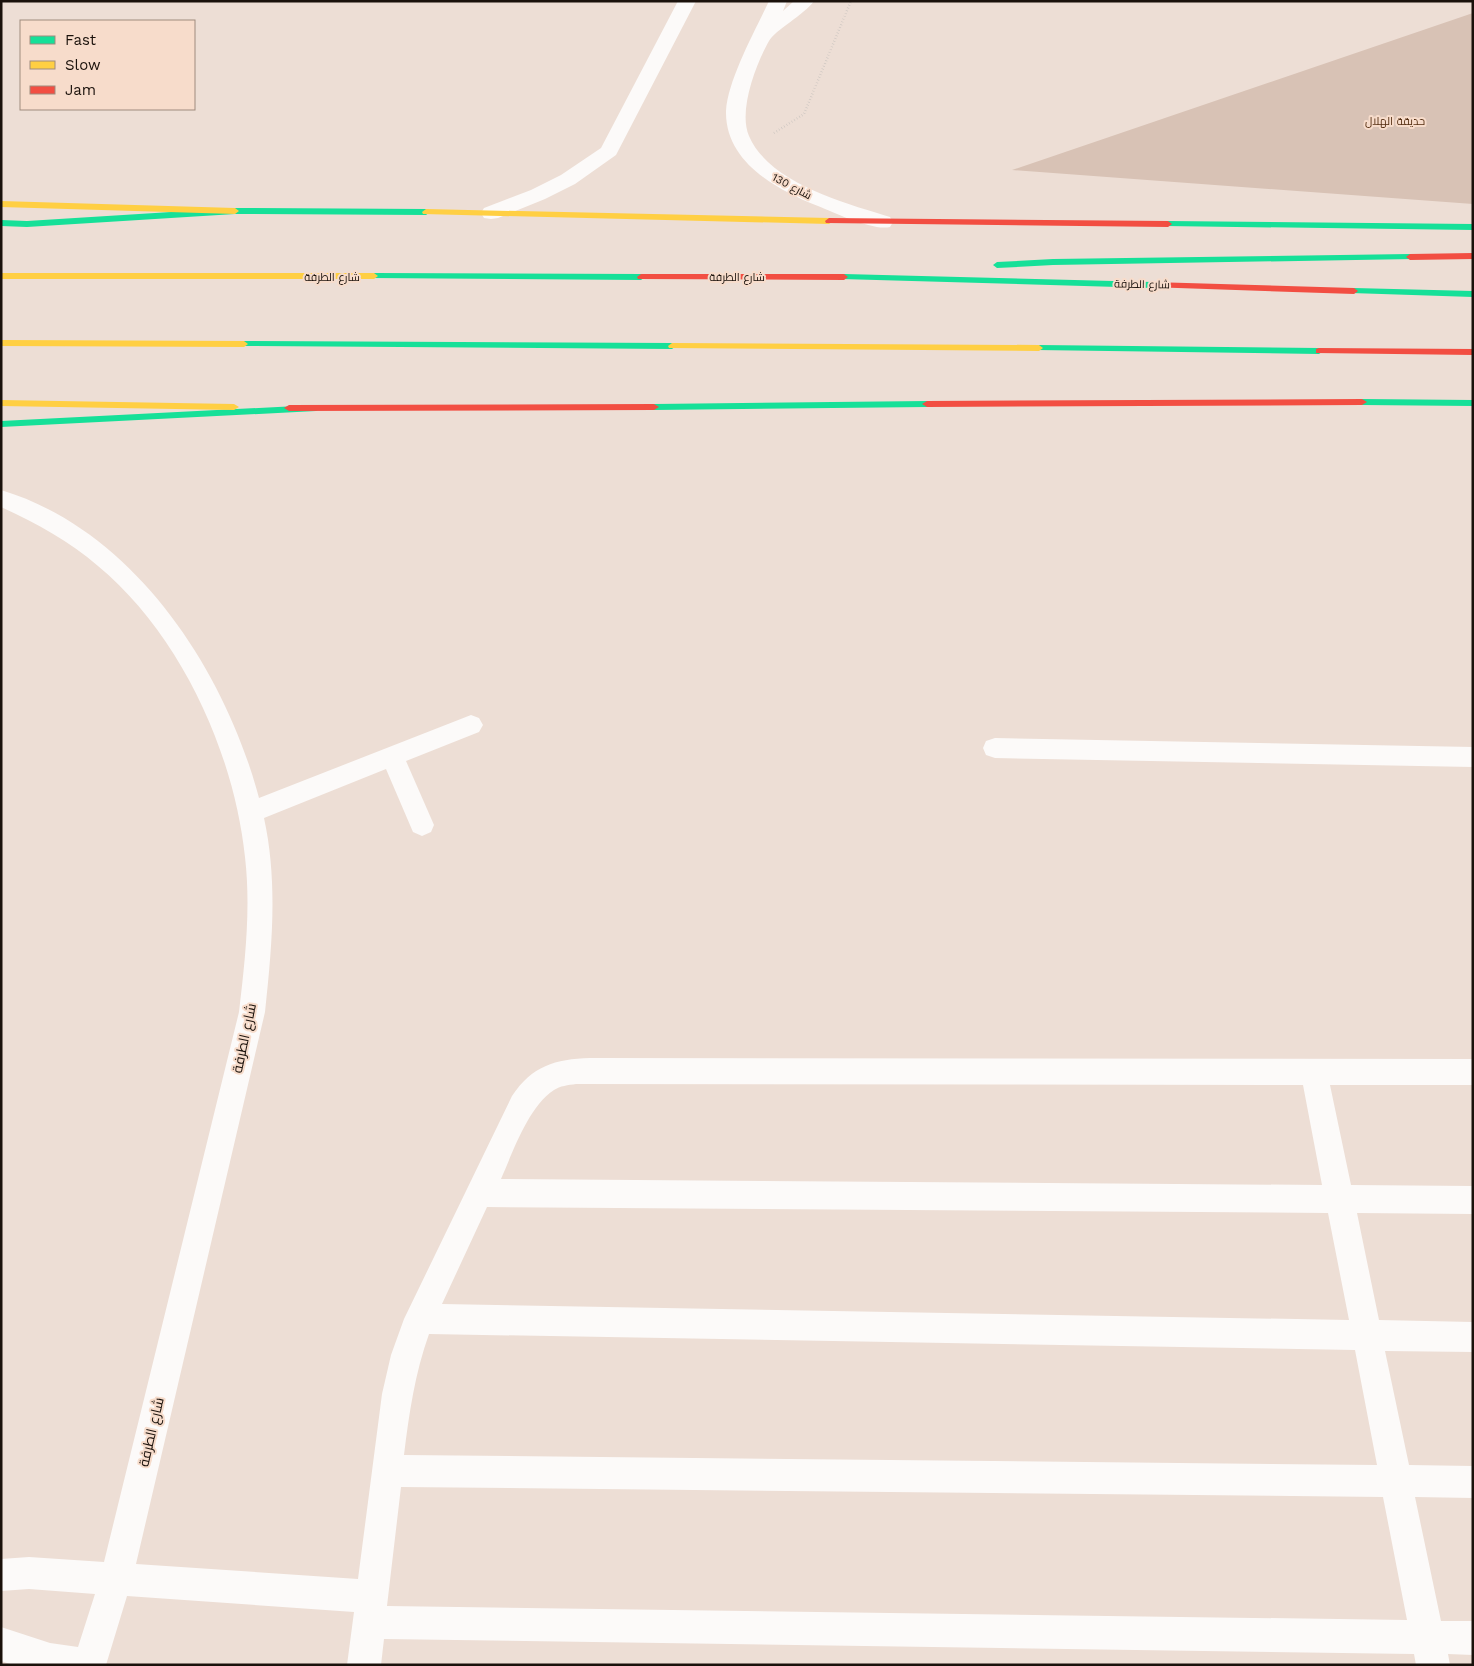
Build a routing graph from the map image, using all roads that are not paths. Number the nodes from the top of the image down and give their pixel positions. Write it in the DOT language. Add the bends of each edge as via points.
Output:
graph roads {
  1 [pos="670,1"];
  2 [pos="687,1"];
  3 [pos="778,1"];
  4 [pos="805,1"];
  5 [pos="674,26"];
  6 [pos="763,37"];
  7 [pos="1,204"];
  8 [pos="234,211"];
  9 [pos="491,214"];
  10 [pos="883,222"];
  11 [pos="1,224"];
  12 [pos="1473,227"];
  13 [pos="1473,256"];
  14 [pos="983,265"];
  15 [pos="944,267"];
  16 [pos="1,276"];
  17 [pos="840,278"];
  18 [pos="1473,294"];
  19 [pos="1,343"];
  20 [pos="87,343"];
  21 [pos="1473,352"];
  22 [pos="20,356"];
  23 [pos="1,403"];
  24 [pos="1473,403"];
  25 [pos="316,408"];
  26 [pos="1,424"];
  27 [pos="1,498"];
  28 [pos="471,725"];
  29 [pos="995,748"];
  30 [pos="392,756"];
  31 [pos="1473,757"];
  32 [pos="251,812"];
  33 [pos="422,825"];
  34 [pos="1314,1072"];
  35 [pos="1473,1072"];
  36 [pos="480,1193"];
  37 [pos="1473,1200"];
  38 [pos="1340,1201"];
  39 [pos="419,1319"];
  40 [pos="1367,1335"];
  41 [pos="1473,1337"];
  42 [pos="387,1471"];
  43 [pos="1396,1482"];
  44 [pos="1473,1482"];
  45 [pos="1,1574"];
  46 [pos="116,1578"];
  47 [pos="371,1610"];
  48 [pos="1473,1638"];
  49 [pos="1,1644"];
  50 [pos="1430,1651"];
  51 [pos="88,1665"];
  52 [pos="364,1665"];
  1 -- 5 [label="street"];
  2 -- 5 [label="street"];
  3 -- 6 [label="street, شارع 130"];
  4 -- 6 [label="street"];
  5 -- 9 [label="street" via="609,151 591,167 553,189"];
  6 -- 10 [label="street, شارع 130" via="742,87 736,112 738,135 750,154 766,171 789,186"];
  7 -- 8 [label="main road"];
  8 -- 9 [label="main road"];
  8 -- 11 [label="main road"];
  9 -- 10 [label="main road"];
  10 -- 12 [label="main road"];
  13 -- 14 [label="main road"];
  15 -- 17 [label="main road"];
  16 -- 17 [label="main road, شارع الطرفة"];
  17 -- 18 [label="main road, شارع الطرفة"];
  19 -- 20 [label="main road"];
  20 -- 21 [label="main road"];
  20 -- 22 [label="main road"];
  23 -- 25 [label="main road"];
  24 -- 25 [label="main road" via="1334,400"];
  25 -- 26 [label="main road"];
  27 -- 32 [label="lane, شارع الطرفة" via="64,528 97,551 153,606 197,670 237,759"];
  28 -- 30 [label="lane"];
  29 -- 31 [label="lane"];
  30 -- 32 [label="lane"];
  30 -- 33 [label="lane"];
  32 -- 46 [label="lane, شارع الطرفة" via="258,858 260,907 252,1012"];
  34 -- 35 [label="lane"];
  34 -- 36 [label="lane" via="574,1071 545,1080 532,1090 515,1118"];
  34 -- 38 [label="lane"];
  36 -- 38 [label="lane"];
  36 -- 39 [label="lane"];
  37 -- 38 [label="lane"];
  38 -- 40 [label="lane"];
  39 -- 40 [label="lane"];
  39 -- 42 [label="lane" via="397,1394"];
  40 -- 41 [label="lane"];
  40 -- 43 [label="lane"];
  42 -- 43 [label="lane"];
  42 -- 47 [label="lane"];
  43 -- 44 [label="lane"];
  43 -- 50 [label="lane"];
  45 -- 46 [label="lane" via="29,1572"];
  46 -- 47 [label="lane"];
  46 -- 51 [label="lane, شارع الطرفة"];
  47 -- 50 [label="lane"];
  47 -- 52 [label="lane"];
  48 -- 50 [label="lane"];
  49 -- 51 [label="lane" via="50,1660"];
}
